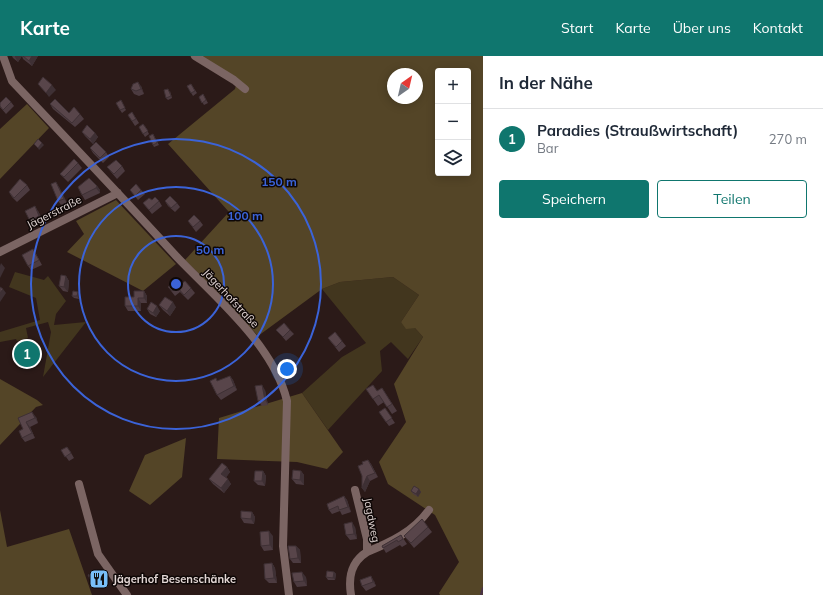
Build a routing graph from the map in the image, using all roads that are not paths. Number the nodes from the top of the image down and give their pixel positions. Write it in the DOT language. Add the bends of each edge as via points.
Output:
graph roads {
  1 [pos="3,56"];
  2 [pos="195,56"];
  3 [pos="245,89"];
  4 [pos="118,193"];
  5 [pos="0,252"];
  6 [pos="78,484"];
  7 [pos="355,490"];
  8 [pos="429,510"];
  9 [pos="367,552"];
  10 [pos="127,595"];
  11 [pos="289,595"];
  12 [pos="351,595"];
  1 -- 4 [label="street, Jägerhofstraße" via="12,81"];
  2 -- 3 [label="street"];
  4 -- 5 [label="street, Jägerstraße"];
  4 -- 11 [label="street, Jägerhofstraße" via="240,321 258,344 285,390 287,401 282,546"];
  6 -- 10 [label="street" via="98,554"];
  7 -- 9 [label="street, Jagdweg" via="367,539"];
  8 -- 9 [label="street" via="408,531 393,541"];
  9 -- 12 [label="street, Jagdweg" via="354,564 350,576"];
}
